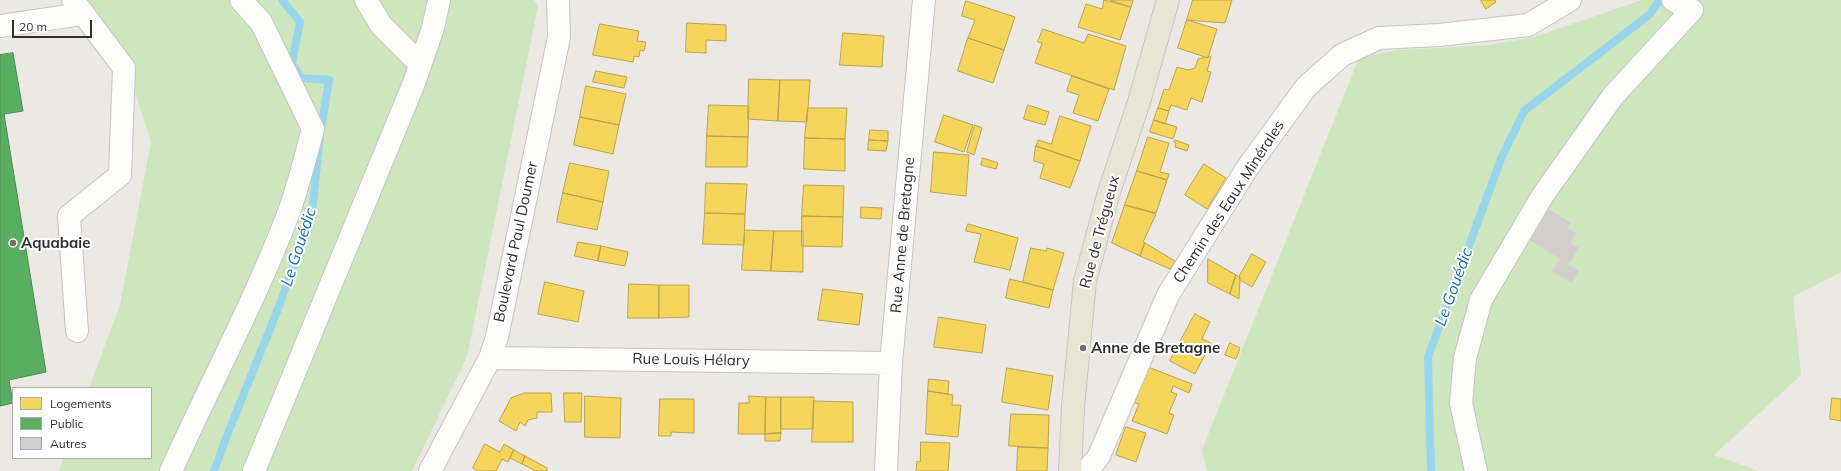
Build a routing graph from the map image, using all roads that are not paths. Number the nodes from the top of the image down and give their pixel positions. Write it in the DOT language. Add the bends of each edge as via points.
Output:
graph roads {
  1 [pos="241,0"];
  2 [pos="366,0"];
  3 [pos="439,0"];
  4 [pos="558,0"];
  5 [pos="924,0"];
  6 [pos="1168,0"];
  7 [pos="1570,0"];
  8 [pos="1680,4"];
  9 [pos="78,7"];
  10 [pos="0,26"];
  11 [pos="420,64"];
  12 [pos="77,331"];
  13 [pos="490,358"];
  14 [pos="891,363"];
  15 [pos="171,471"];
  16 [pos="254,471"];
  17 [pos="430,471"];
  18 [pos="886,471"];
  19 [pos="1070,471"];
  20 [pos="1087,471"];
  21 [pos="1476,471"];
  1 -- 15 [label="street" via="261,22 313,130 288,216"];
  2 -- 11 [label="street" via="381,25"];
  3 -- 11 [label="street" via="433,28"];
  4 -- 13 [label="street, Boulevard Paul Doumer" via="559,37"];
  5 -- 14 [label="street, Rue Anne de Bretagne"];
  6 -- 19 [label="main road, Rue de Trégueux" via="1139,102 1109,192 1085,281"];
  7 -- 20 [label="street, Chemin des Eaux Minérales" via="1528,25 1379,38 1342,55 1306,87 1248,168 1168,295 1098,456"];
  8 -- 21 [label="street" via="1543,195 1481,300 1464,358 1461,403"];
  9 -- 10 [label="street"];
  9 -- 12 [label="street" via="124,68 120,175 69,216"];
  11 -- 16 [label="street"];
  13 -- 14 [label="street, Rue Louis Hélary"];
  13 -- 17 [label="street, Boulevard Paul Doumer"];
  14 -- 18 [label="street, Rue Anne de Bretagne"];
}
